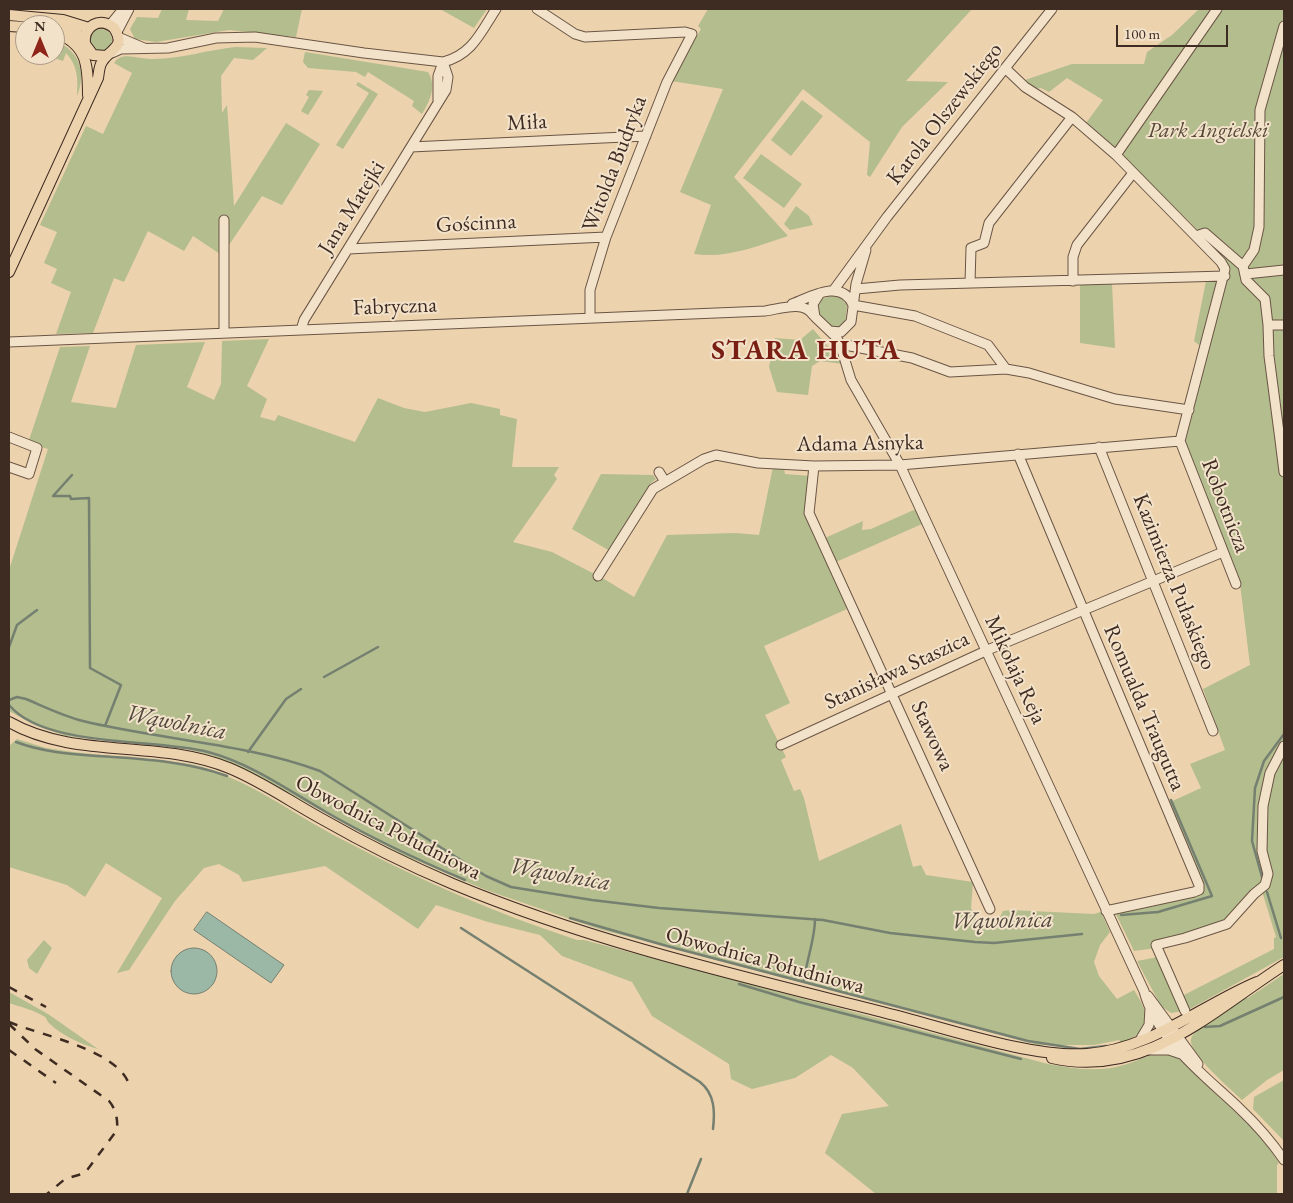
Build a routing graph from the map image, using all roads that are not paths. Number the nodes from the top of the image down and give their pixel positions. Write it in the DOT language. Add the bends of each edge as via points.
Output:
graph roads {
  1 [pos="123,9"];
  2 [pos="129,9"];
  3 [pos="496,9"];
  4 [pos="537,9"];
  5 [pos="1052,9"];
  6 [pos="1217,9"];
  7 [pos="9,15"];
  8 [pos="1284,26"];
  9 [pos="89,28"];
  10 [pos="65,31"];
  11 [pos="115,31"];
  12 [pos="65,36"];
  13 [pos="84,39"];
  14 [pos="146,49"];
  15 [pos="109,54"];
  16 [pos="94,55"];
  17 [pos="444,62"];
  18 [pos="1006,68"];
  19 [pos="88,96"];
  20 [pos="1072,117"];
  21 [pos="646,136"];
  22 [pos="411,148"];
  23 [pos="1116,155"];
  24 [pos="1133,173"];
  25 [pos="224,220"];
  26 [pos="1196,236"];
  27 [pos="606,237"];
  28 [pos="869,243"];
  29 [pos="348,249"];
  30 [pos="1244,270"];
  31 [pos="1284,270"];
  32 [pos="9,272"];
  33 [pos="1225,276"];
  34 [pos="1073,281"];
  35 [pos="970,283"];
  36 [pos="856,289"];
  37 [pos="833,291"];
  38 [pos="820,293"];
  39 [pos="853,305"];
  40 [pos="783,308"];
  41 [pos="814,317"];
  42 [pos="590,318"];
  43 [pos="851,322"];
  44 [pos="1268,325"];
  45 [pos="1284,325"];
  46 [pos="301,330"];
  47 [pos="828,330"];
  48 [pos="224,333"];
  49 [pos="9,342"];
  50 [pos="845,345"];
  51 [pos="1006,369"];
  52 [pos="1189,410"];
  53 [pos="9,437"];
  54 [pos="1282,440"];
  55 [pos="1180,441"];
  56 [pos="1100,447"];
  57 [pos="1018,454"];
  58 [pos="900,465"];
  59 [pos="814,466"];
  60 [pos="9,467"];
  61 [pos="659,472"];
  62 [pos="1284,472"];
  63 [pos="664,480"];
  64 [pos="1223,552"];
  65 [pos="598,576"];
  66 [pos="1154,582"];
  67 [pos="1236,584"];
  68 [pos="1082,610"];
  69 [pos="986,651"];
  70 [pos="892,695"];
  71 [pos="10,726"];
  72 [pos="1213,731"];
  73 [pos="780,745"];
  74 [pos="1284,746"];
  75 [pos="990,909"];
  76 [pos="1106,911"];
  77 [pos="1284,965"];
  78 [pos="1258,982"];
  79 [pos="1144,991"];
  80 [pos="1150,1008"];
  81 [pos="1185,1011"];
  82 [pos="1168,1027"];
  83 [pos="1174,1037"];
  84 [pos="1140,1040"];
  85 [pos="1013,1046"];
  86 [pos="1145,1051"];
  87 [pos="1181,1054"];
  88 [pos="1213,1084"];
  89 [pos="1284,1160"];
  1 -- 11 [label="street"];
  2 -- 11 [label="street"];
  3 -- 17 [label="street" via="471,47 455,59"];
  4 -- 21 [label="street, Witolda Budryka" via="584,37 689,32 692,37 667,82"];
  5 -- 18 [label="street, Karola Olszewskiego"];
  6 -- 23 [label="street"];
  7 -- 9 [label="main road" via="62,20"];
  8 -- 30 [label="street" via="1258,120 1260,216 1254,250"];
  9 -- 11 [label="main road" via="99,22"];
  9 -- 13 [label="main road"];
  10 -- 13 [label="main road" via="74,32"];
  11 -- 14 [label="street"];
  11 -- 15 [label="main road" via="118,43"];
  12 -- 19 [label="main road" via="85,58"];
  13 -- 16 [label="main road" via="86,48"];
  14 -- 15 [label="street" via="121,49"];
  14 -- 17 [label="street" via="216,38 255,37 364,54"];
  15 -- 16 [label="main road"];
  15 -- 19 [label="main road"];
  16 -- 19 [label="main road"];
  17 -- 22 [label="street, Jana Matejki" via="438,76 437,106"];
  18 -- 20 [label="street" via="1025,87"];
  18 -- 28 [label="street, Karola Olszewskiego"];
  19 -- 32 [label="main road"];
  20 -- 23 [label="street"];
  20 -- 35 [label="street" via="989,223 984,244 971,248"];
  21 -- 22 [label="street, Miła"];
  21 -- 27 [label="street, Witolda Budryka"];
  22 -- 29 [label="street, Jana Matejki"];
  23 -- 24 [label="street"];
  24 -- 26 [label="street"];
  24 -- 34 [label="street" via="1077,245 1073,257"];
  25 -- 48 [label="street"];
  26 -- 30 [label="street" via="1205,233"];
  26 -- 33 [label="street" via="1221,262"];
  27 -- 29 [label="street, Gościnna"];
  27 -- 42 [label="street, Witolda Budryka" via="590,290"];
  28 -- 36 [label="street, Karola Olszewskiego"];
  28 -- 37 [label="street, Karola Olszewskiego"];
  29 -- 46 [label="street, Jana Matejki"];
  30 -- 31 [label="street"];
  30 -- 44 [label="street" via="1249,283 1265,299"];
  33 -- 34 [label="street"];
  33 -- 52 [label="street"];
  34 -- 35 [label="street"];
  35 -- 36 [label="street" via="900,284"];
  36 -- 39 [label="street, Karola Olszewskiego"];
  37 -- 38 [label="street"];
  37 -- 39 [label="street" via="844,294"];
  38 -- 40 [label="street, Fabryczna"];
  38 -- 41 [label="street" via="813,304"];
  39 -- 43 [label="street"];
  39 -- 51 [label="street" via="915,316 988,345"];
  40 -- 41 [label="street, Fabryczna" via="806,307"];
  40 -- 42 [label="street, Fabryczna"];
  41 -- 47 [label="street"];
  42 -- 46 [label="street, Fabryczna"];
  43 -- 47 [label="street" via="841,332"];
  43 -- 50 [label="street"];
  44 -- 45 [label="street"];
  44 -- 54 [label="street" via="1268,356"];
  46 -- 48 [label="street, Fabryczna"];
  47 -- 50 [label="street"];
  48 -- 49 [label="street, Fabryczna"];
  50 -- 51 [label="street" via="912,358 950,372"];
  50 -- 58 [label="street, Mikołaja Reja" via="848,367 857,391"];
  51 -- 52 [label="street" via="1115,399"];
  52 -- 55 [label="street"];
  53 -- 60 [label="street" via="37,448 28,474"];
  54 -- 62 [label="street"];
  55 -- 56 [label="street, Adama Asnyka"];
  55 -- 64 [label="street, Robotnicza"];
  56 -- 57 [label="street, Adama Asnyka"];
  56 -- 66 [label="street, Kazimierza Pułaskiego"];
  57 -- 58 [label="street, Adama Asnyka"];
  57 -- 68 [label="street, Romualda Traugutta"];
  58 -- 59 [label="street, Adama Asnyka"];
  58 -- 69 [label="street, Mikołaja Reja"];
  59 -- 63 [label="street, Adama Asnyka" via="758,463 716,455"];
  59 -- 70 [label="street, Stawowa" via="809,513"];
  61 -- 63 [label="street"];
  63 -- 65 [label="street, Adama Asnyka" via="653,489"];
  64 -- 66 [label="street, Stanisława Staszica"];
  64 -- 67 [label="street, Robotnicza"];
  66 -- 68 [label="street, Stanisława Staszica"];
  66 -- 72 [label="street, Kazimierza Pułaskiego"];
  68 -- 69 [label="street, Stanisława Staszica"];
  68 -- 76 [label="street, Romualda Traugutta" via="1199,885 1194,892"];
  69 -- 70 [label="street, Stanisława Staszica"];
  69 -- 76 [label="street, Mikołaja Reja"];
  70 -- 73 [label="street, Stanisława Staszica"];
  70 -- 75 [label="street, Stawowa"];
  71 -- 85 [label="main road, Obwodnica Południowa" via="75,743 210,761 251,779 408,864 526,913 608,939"];
  74 -- 81 [label="street" via="1270,774 1264,798 1262,851 1268,880 1227,924 1156,945"];
  76 -- 79 [label="street, Mikołaja Reja"];
  77 -- 78 [label="main road"];
  78 -- 82 [label="main road" via="1226,995"];
  78 -- 83 [label="main road"];
  79 -- 80 [label="street, Mikołaja Reja"];
  79 -- 82 [label="street, Mikołaja Reja"];
  80 -- 82 [label="street, Mikołaja Reja"];
  80 -- 84 [label="street" via="1149,1025"];
  82 -- 83 [label="street, Mikołaja Reja"];
  82 -- 84 [label="main road"];
  83 -- 86 [label="main road"];
  83 -- 87 [label="street, Mikołaja Reja"];
  83 -- 88 [label="street, Mikołaja Reja"];
  84 -- 85 [label="main road" via="1116,1049 1086,1054"];
  85 -- 86 [label="main road" via="1086,1063 1112,1061"];
  86 -- 87 [label="street" via="1164,1049"];
  87 -- 88 [label="street, Mikołaja Reja"];
  88 -- 89 [label="street, Mikołaja Reja" via="1259,1128"];
}
